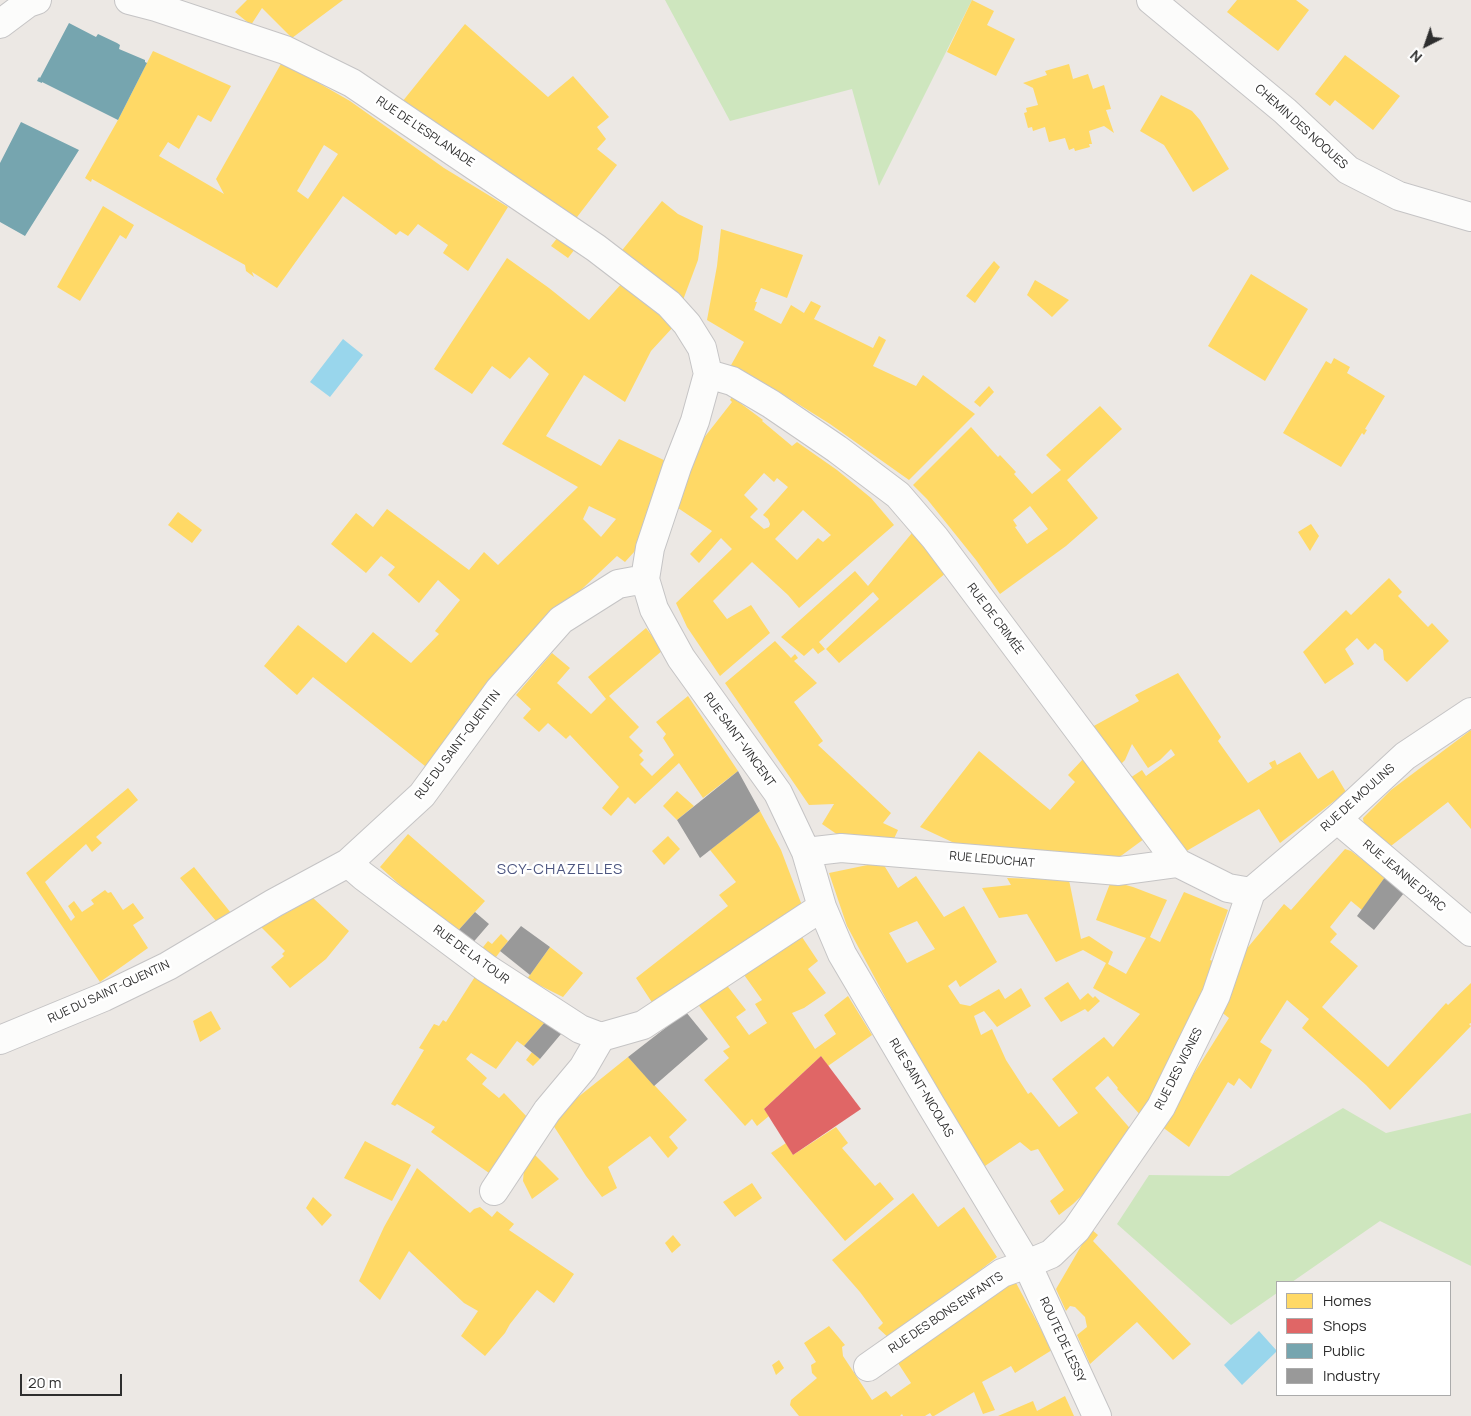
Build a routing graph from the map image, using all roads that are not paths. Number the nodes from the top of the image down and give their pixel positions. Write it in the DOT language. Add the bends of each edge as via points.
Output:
graph roads {
  1 [pos="37,0"];
  2 [pos="129,0"];
  3 [pos="1151,0"];
  4 [pos="0,24"];
  5 [pos="1471,217"];
  6 [pos="708,374"];
  7 [pos="645,579"];
  8 [pos="1471,712"];
  9 [pos="1337,820"];
  10 [pos="806,852"];
  11 [pos="348,863"];
  12 [pos="1178,863"];
  13 [pos="1251,892"];
  14 [pos="822,907"];
  15 [pos="1471,932"];
  16 [pos="601,1037"];
  17 [pos="0,1040"];
  18 [pos="494,1191"];
  19 [pos="1027,1264"];
  20 [pos="868,1367"];
  21 [pos="1097,1416"];
  1 -- 4 [label="street"];
  2 -- 6 [label="street, RUE DE L'ESPLANADE" via="277,47 352,83 596,248 669,304 702,348"];
  3 -- 5 [label="street, CHEMIN DES NOQUES" via="1285,112 1348,170 1399,196"];
  6 -- 7 [label="street" via="650,548"];
  6 -- 12 [label="street, RUE DE CRIMÉE" via="732,381 772,404 898,495 935,538"];
  7 -- 10 [label="street, RUE SAINT-VINCENT" via="654,609 682,658 778,793"];
  7 -- 11 [label="street, RUE DU SAINT-QUENTIN" via="618,584 561,620 499,690 422,796"];
  8 -- 9 [label="street, RUE DE MOULINS" via="1405,756"];
  9 -- 13 [label="street, RUE DE MOULINS"];
  9 -- 15 [label="street, RUE JEANNE D'ARC"];
  10 -- 12 [label="street, RUE LEDUCHAT" via="841,848 1119,870"];
  10 -- 14 [label="street, RUE SAINT-VINCENT"];
  11 -- 16 [label="street, RUE DE LA TOUR" via="486,968 580,1029"];
  11 -- 17 [label="street, RUE DU SAINT-QUENTIN" via="168,966 104,997"];
  12 -- 13 [label="street, RUE DE CRIMÉE" via="1228,888"];
  13 -- 19 [label="street, RUE DES VIGNES" via="1216,995 1161,1107 1076,1230 1051,1254"];
  14 -- 16 [label="street" via="643,1025"];
  14 -- 19 [label="street, RUE SAINT-NICOLAS" via="847,962"];
  16 -- 18 [label="street" via="583,1068 546,1111"];
  19 -- 20 [label="street, RUE DES BONS ENFANTS" via="1002,1273"];
  19 -- 21 [label="street, ROUTE DE LESSY"];
}
